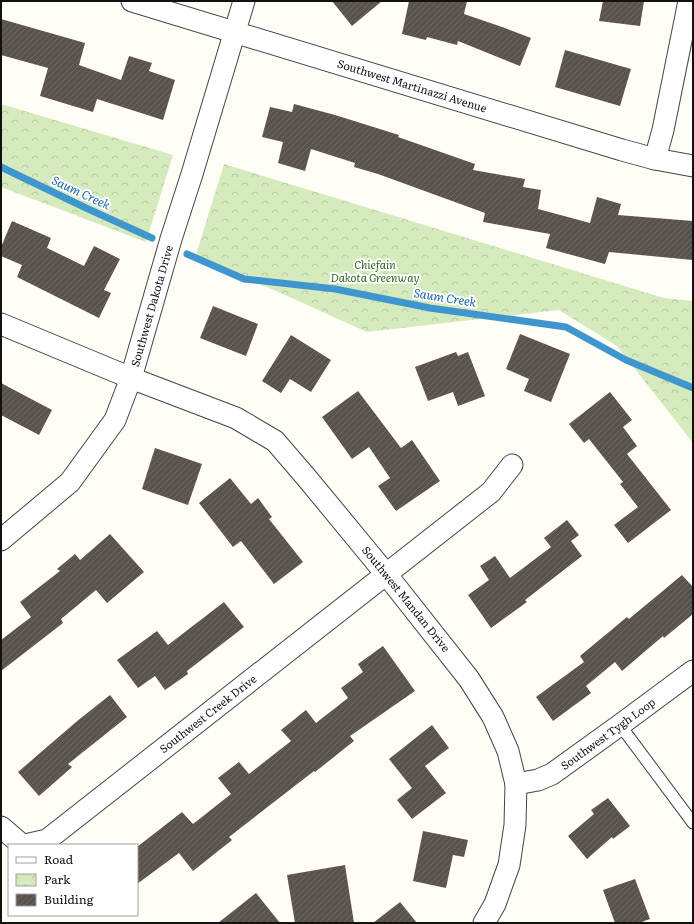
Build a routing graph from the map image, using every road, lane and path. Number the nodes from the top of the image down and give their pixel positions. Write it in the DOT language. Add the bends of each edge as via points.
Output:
graph roads {
  1 [pos="132,1"];
  2 [pos="244,1"];
  3 [pos="689,1"];
  4 [pos="234,32"];
  5 [pos="655,159"];
  6 [pos="693,166"];
  7 [pos="1,324"];
  8 [pos="131,378"];
  9 [pos="512,465"];
  10 [pos="1,540"];
  11 [pos="386,574"];
  12 [pos="693,671"];
  13 [pos="620,726"];
  14 [pos="516,784"];
  15 [pos="693,823"];
  16 [pos="1,827"];
  17 [pos="21,844"];
  18 [pos="29,844"];
  19 [pos="484,923"];
  1 -- 4 [label="street, Southwest Martinazzi Avenue"];
  2 -- 4 [label="street, Southwest Dakota Drive"];
  3 -- 5 [label="street"];
  4 -- 5 [label="street, Southwest Martinazzi Avenue"];
  4 -- 8 [label="street, Southwest Dakota Drive"];
  5 -- 6 [label="street, Southwest Martinazzi Avenue"];
  7 -- 8 [label="street, Southwest Mandan Drive"];
  8 -- 10 [label="street, Southwest Dakota Drive" via="115,420 70,482"];
  8 -- 11 [label="street, Southwest Mandan Drive" via="236,418 275,441"];
  9 -- 11 [label="street, Southwest Creek Drive" via="491,492"];
  11 -- 14 [label="street, Southwest Mandan Drive" via="469,679 493,717 508,751"];
  11 -- 18 [label="street, Southwest Creek Drive" via="47,840"];
  12 -- 13 [label="street, Southwest Tygh Loop"];
  13 -- 14 [label="street, Southwest Tygh Loop" via="552,774 538,780"];
  13 -- 15 [label="lane"];
  14 -- 19 [label="street, Southwest Mandan Drive" via="516,825 509,865 495,904"];
  16 -- 17 [label="street"];
}
